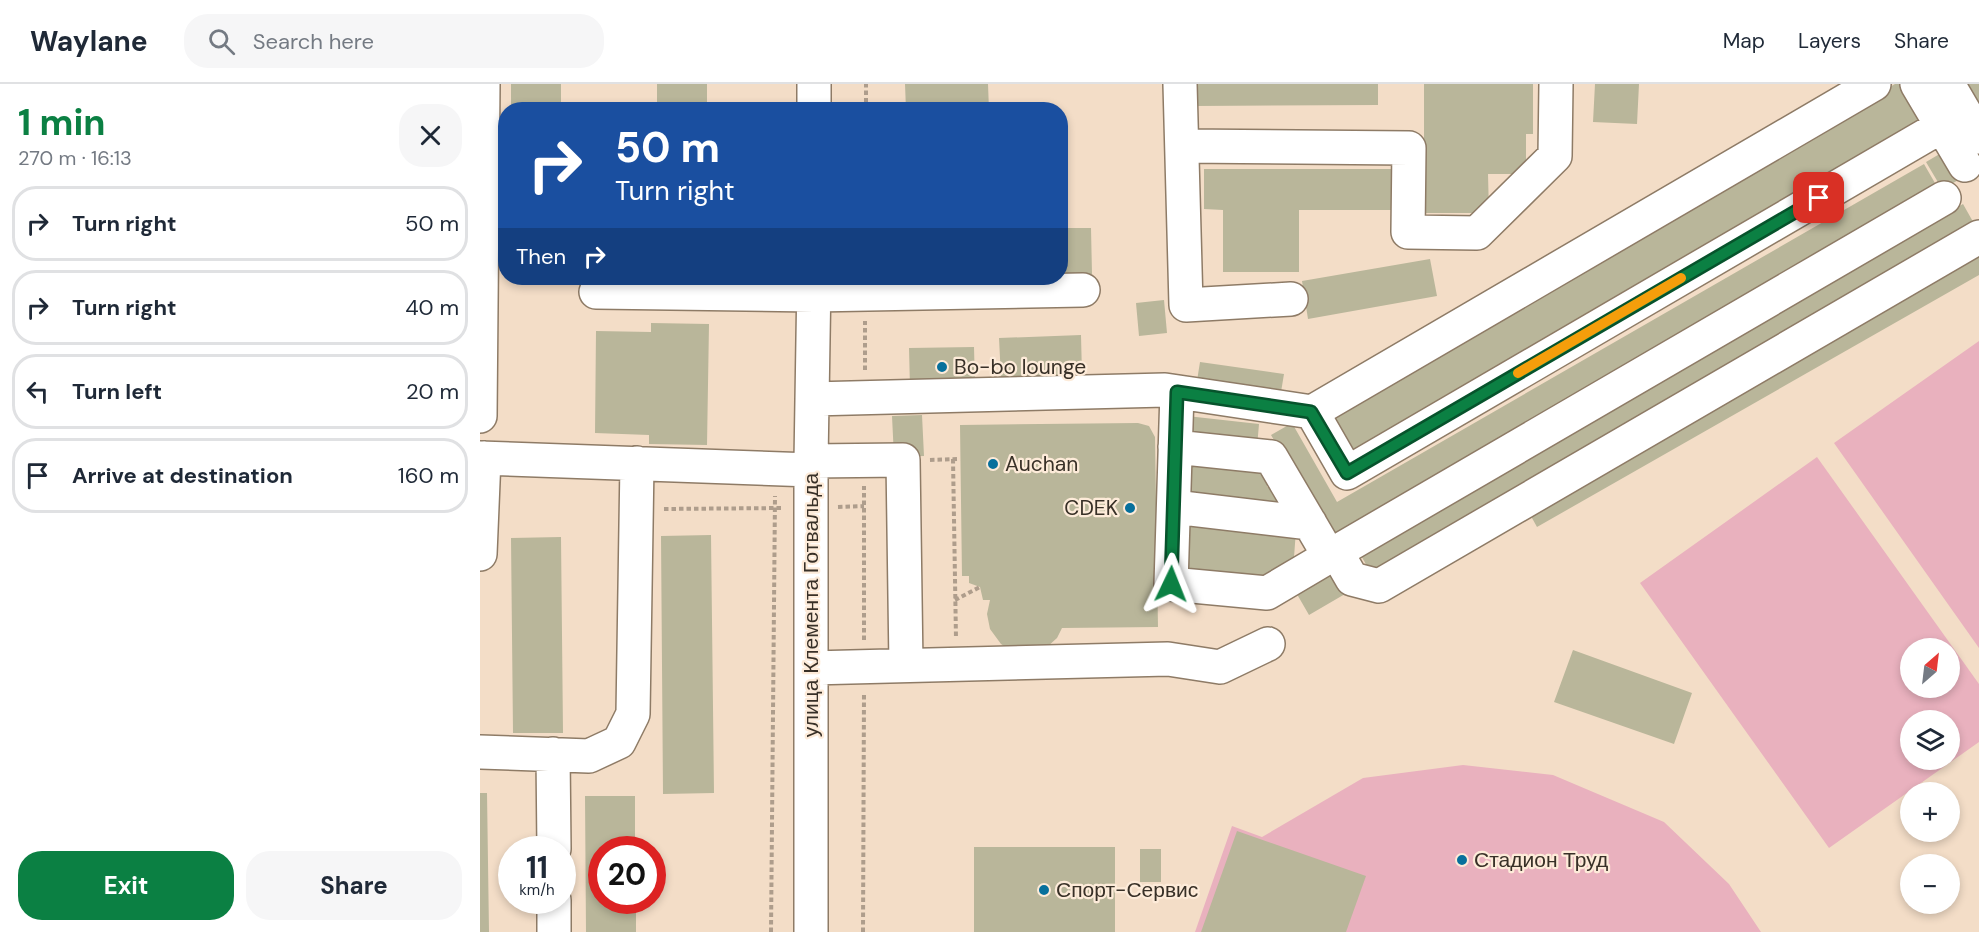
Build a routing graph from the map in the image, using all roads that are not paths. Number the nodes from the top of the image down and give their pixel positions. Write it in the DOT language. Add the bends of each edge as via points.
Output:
graph roads {
  1 [pos="483,84"];
  2 [pos="814,84"];
  3 [pos="1180,84"];
  4 [pos="1556,84"];
  5 [pos="1874,84"];
  6 [pos="1917,84"];
  7 [pos="1948,84"];
  8 [pos="814,102"];
  9 [pos="1942,126"];
  10 [pos="1182,146"];
  11 [pos="1972,151"];
  12 [pos="1944,198"];
  13 [pos="481,202"];
  14 [pos="1979,237"];
  15 [pos="814,286"];
  16 [pos="1083,290"];
  17 [pos="596,292"];
  18 [pos="1291,299"];
  19 [pos="1177,392"];
  20 [pos="812,399"];
  21 [pos="1311,412"];
  22 [pos="480,416"];
  23 [pos="1175,447"];
  24 [pos="482,458"];
  25 [pos="637,463"];
  26 [pos="811,466"];
  27 [pos="1174,507"];
  28 [pos="1310,523"];
  29 [pos="480,554"];
  30 [pos="1333,554"];
  31 [pos="1268,644"];
  32 [pos="906,665"];
  33 [pos="811,668"];
  34 [pos="480,752"];
  35 [pos="553,754"];
  36 [pos="554,836"];
  37 [pos="554,914"];
  38 [pos="554,932"];
  39 [pos="811,932"];
  1 -- 13 [label="street"];
  2 -- 8 [label="street"];
  3 -- 10 [label="street"];
  4 -- 10 [label="street" via="1555,156 1477,233 1408,232 1409,148"];
  5 -- 21 [label="street"];
  6 -- 9 [label="street"];
  7 -- 11 [label="street"];
  9 -- 11 [label="street"];
  9 -- 21 [label="street" via="1347,473"];
  10 -- 18 [label="street" via="1186,305"];
  12 -- 30 [label="street"];
  13 -- 22 [label="street"];
  14 -- 30 [label="street" via="1379,586 1352,579"];
  15 -- 16 [label="street" via="865,294"];
  15 -- 17 [label="street"];
  15 -- 20 [label="street, улица Клемента Готвальда"];
  19 -- 20 [label="street"];
  19 -- 21 [label="street"];
  19 -- 23 [label="street"];
  20 -- 26 [label="street, улица Клемента Готвальда"];
  23 -- 27 [label="street"];
  23 -- 28 [label="street" via="1271,457"];
  24 -- 25 [label="street"];
  24 -- 29 [label="street"];
  25 -- 26 [label="street"];
  25 -- 35 [label="street" via="633,714 619,742 589,756"];
  26 -- 32 [label="street" via="903,460"];
  26 -- 33 [label="street, улица Клемента Готвальда"];
  27 -- 28 [label="street"];
  27 -- 30 [label="street" via="1171,584 1267,592"];
  28 -- 30 [label="street" via="1325,549"];
  31 -- 32 [label="street" via="1220,667 1168,659 981,657"];
  32 -- 33 [label="street"];
  33 -- 39 [label="street, улица Клемента Готвальда"];
  34 -- 35 [label="street"];
  35 -- 36 [label="street"];
  37 -- 38 [label="street"];
}
